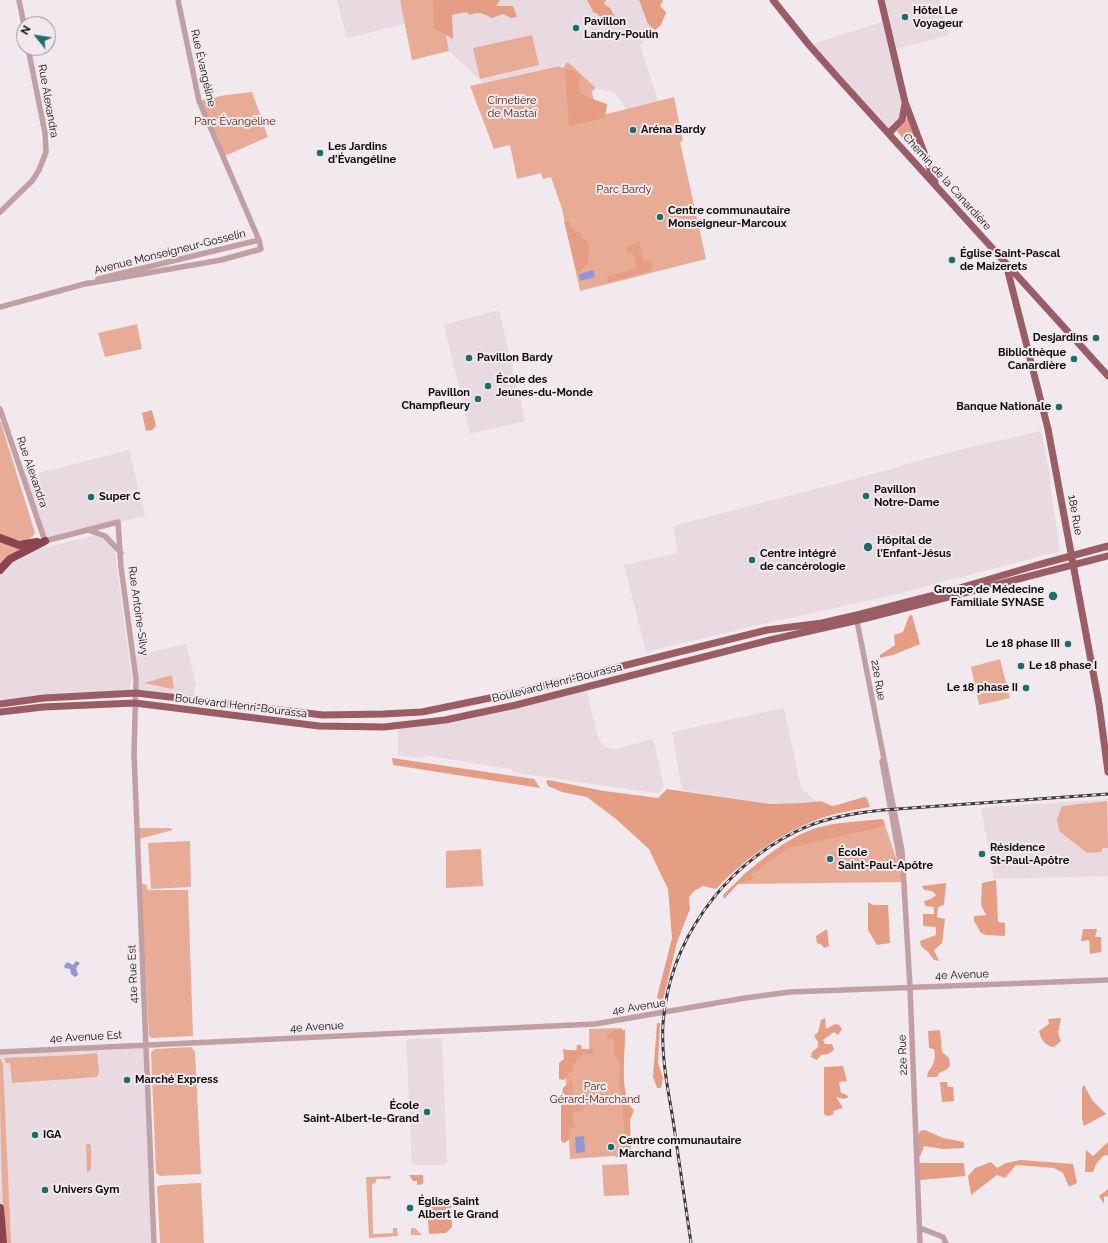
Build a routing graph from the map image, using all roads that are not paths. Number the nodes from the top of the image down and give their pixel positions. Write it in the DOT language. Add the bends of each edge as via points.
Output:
graph roads {
  1 [pos="19,0"];
  2 [pos="178,0"];
  3 [pos="773,0"];
  4 [pos="881,0"];
  5 [pos="22,16"];
  6 [pos="30,56"];
  7 [pos="905,102"];
  8 [pos="889,133"];
  9 [pos="936,186"];
  10 [pos="0,212"];
  11 [pos="259,240"];
  12 [pos="261,249"];
  13 [pos="1006,264"];
  14 [pos="85,284"];
  15 [pos="0,307"];
  16 [pos="1108,376"];
  17 [pos="0,409"];
  18 [pos="88,530"];
  19 [pos="0,538"];
  20 [pos="45,541"];
  21 [pos="1108,546"];
  22 [pos="121,554"];
  23 [pos="1071,556"];
  24 [pos="1108,556"];
  25 [pos="1073,565"];
  26 [pos="0,570"];
  27 [pos="856,618"];
  28 [pos="136,693"];
  29 [pos="135,703"];
  30 [pos="0,704"];
  31 [pos="0,712"];
  32 [pos="1108,772"];
  33 [pos="1108,980"];
  34 [pos="910,987"];
  35 [pos="172,1043"];
  36 [pos="145,1044"];
  37 [pos="0,1052"];
  38 [pos="0,1208"];
  39 [pos="920,1228"];
  40 [pos="3,1243"];
  41 [pos="154,1243"];
  42 [pos="920,1243"];
  43 [pos="946,1243"];
  1 -- 5 [label="street"];
  2 -- 11 [label="street, Rue Évangéline" via="199,101"];
  3 -- 8 [label="main road, Chemin de la Canardière" via="809,45"];
  4 -- 7 [label="main road"];
  6 -- 10 [label="street, Rue Alexandra" via="45,133 46,152 32,181"];
  7 -- 8 [label="main road" via="902,120"];
  7 -- 9 [label="main road"];
  8 -- 9 [label="main road, Chemin de la Canardière"];
  9 -- 13 [label="main road, Chemin de la Canardière"];
  11 -- 12 [label="street, Rue Évangéline"];
  11 -- 14 [label="street, Avenue Monseigneur-Gosselin" via="105,276"];
  12 -- 14 [label="street, Avenue Monseigneur-Gosselin" via="221,260"];
  13 -- 16 [label="main road, Chemin de la Canardière"];
  13 -- 23 [label="main road, 18e Rue" via="1048,429"];
  14 -- 15 [label="street, Avenue Monseigneur-Gosselin"];
  17 -- 20 [label="street, Rue Alexandra"];
  18 -- 20 [label="street"];
  18 -- 22 [label="street" via="105,536"];
  18 -- 22 [label="street, Rue Antoine-Silvy" via="118,522"];
  19 -- 20 [label="highway" via="19,545"];
  20 -- 26 [label="highway" via="10,559"];
  21 -- 23 [label="main road, Boulevard Henri-Bourassa"];
  22 -- 28 [label="street, Rue Antoine-Silvy"];
  23 -- 25 [label="main road, 18e Rue"];
  23 -- 27 [label="main road, Boulevard Henri-Bourassa"];
  24 -- 25 [label="main road, Boulevard Henri-Bourassa"];
  25 -- 27 [label="main road, Boulevard Henri-Bourassa"];
  25 -- 32 [label="main road, 18e Rue" via="1099,704"];
  27 -- 28 [label="main road, Boulevard Henri-Bourassa" via="767,630 514,693 422,712 323,715"];
  27 -- 29 [label="main road, Boulevard Henri-Bourassa" via="462,717 418,724 384,727 319,726"];
  27 -- 34 [label="street, 22e Rue" via="902,851"];
  28 -- 29 [label="street, Rue Antoine-Silvy"];
  28 -- 30 [label="main road, Boulevard Henri-Bourassa" via="44,698"];
  29 -- 31 [label="main road, Boulevard Henri-Bourassa" via="43,707"];
  29 -- 36 [label="street, 41e Rue Est" via="134,754"];
  33 -- 34 [label="street, 4e Avenue"];
  34 -- 35 [label="street, 4e Avenue" via="790,992 595,1024"];
  34 -- 39 [label="street, 22e Rue"];
  35 -- 36 [label="street, 4e Avenue Est"];
  36 -- 37 [label="street, 4e Avenue Est"];
  36 -- 41 [label="street, 41e Rue Est"];
  38 -- 40 [label="highway"];
  39 -- 42 [label="street, 22e Rue"];
  39 -- 43 [label="street" via="943,1237"];
}
